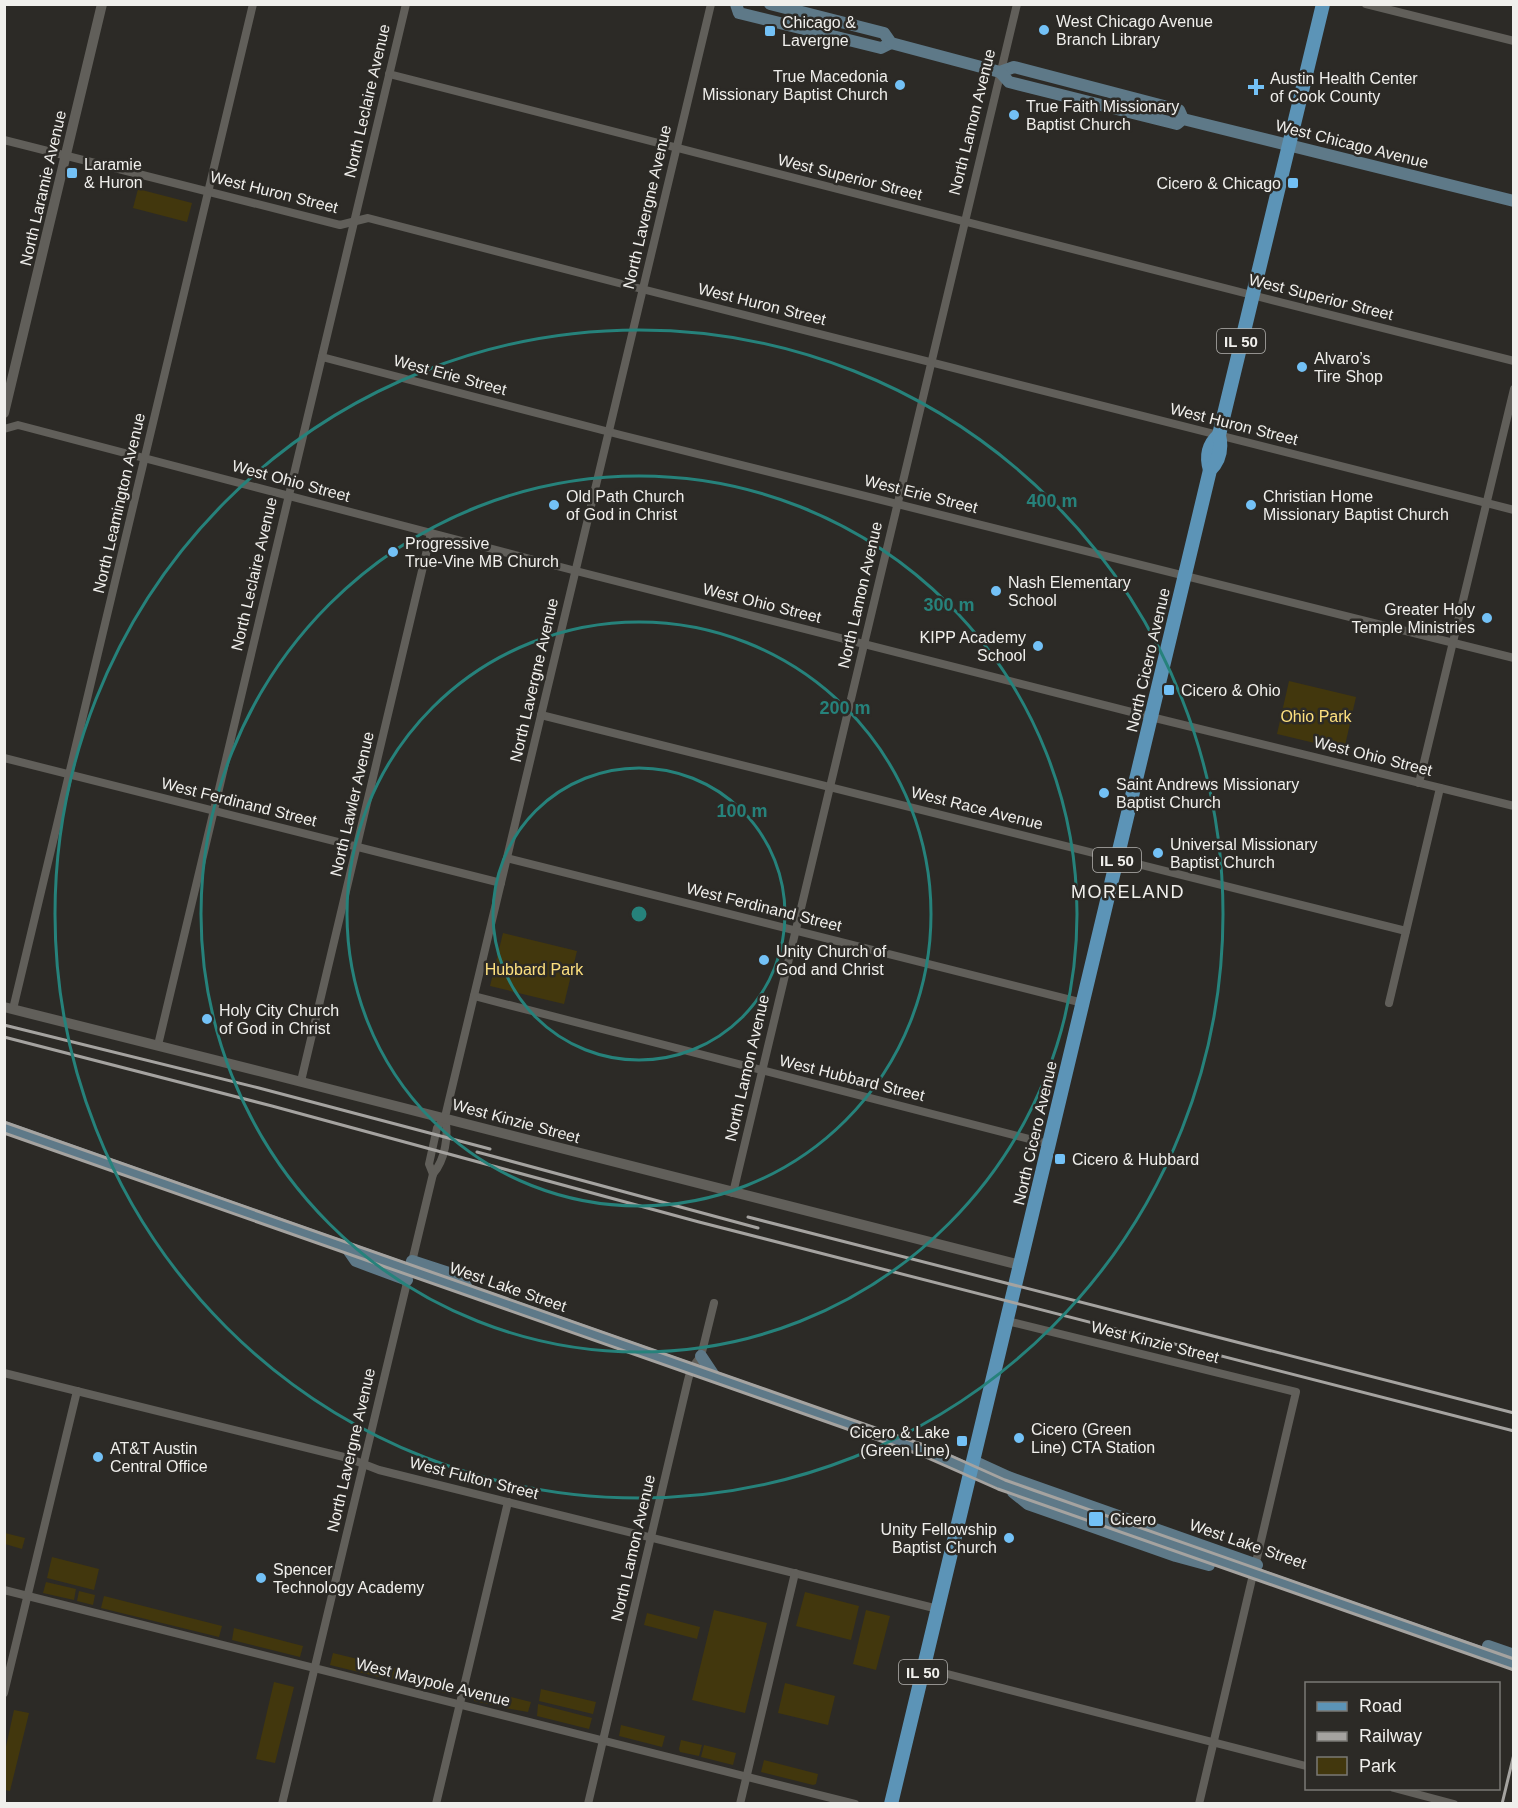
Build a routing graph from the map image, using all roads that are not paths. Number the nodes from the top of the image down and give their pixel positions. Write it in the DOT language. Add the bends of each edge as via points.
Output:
graph roads {
  1 [pos="102,4"];
  2 [pos="253,4"];
  3 [pos="406,4"];
  4 [pos="711,4"];
  5 [pos="736,4"];
  6 [pos="770,4"];
  7 [pos="1017,4"];
  8 [pos="1323,4"];
  9 [pos="1366,4"];
  10 [pos="1514,41"];
  11 [pos="891,43"];
  12 [pos="1000,72"];
  13 [pos="389,74"];
  14 [pos="4,140"];
  15 [pos="1288,146"];
  16 [pos="677,148"];
  17 [pos="66,155"];
  18 [pos="209,192"];
  19 [pos="1514,201"];
  20 [pos="354,222"];
  21 [pos="964,222"];
  22 [pos="643,290"];
  23 [pos="1252,296"];
  24 [pos="322,357"];
  25 [pos="1514,361"];
  26 [pos="930,362"];
  27 [pos="1514,389"];
  28 [pos="4,413"];
  29 [pos="4,429"];
  30 [pos="609,432"];
  31 [pos="1219,435"];
  32 [pos="145,458"];
  33 [pos="288,496"];
  34 [pos="1486,503"];
  35 [pos="897,504"];
  36 [pos="1514,510"];
  37 [pos="431,533"];
  38 [pos="576,571"];
  39 [pos="1185,576"];
  40 [pos="863,644"];
  41 [pos="1453,644"];
  42 [pos="1514,658"];
  43 [pos="542,715"];
  44 [pos="1151,717"];
  45 [pos="4,758"];
  46 [pos="69,774"];
  47 [pos="1419,783"];
  48 [pos="829,787"];
  49 [pos="1440,788"];
  50 [pos="1514,806"];
  51 [pos="213,811"];
  52 [pos="357,847"];
  53 [pos="507,858"];
  54 [pos="1118,859"];
  55 [pos="501,883"];
  56 [pos="795,930"];
  57 [pos="1406,931"];
  58 [pos="474,996"];
  59 [pos="1083,1003"];
  60 [pos="1389,1003"];
  61 [pos="9,1008"];
  62 [pos="158,1045"];
  63 [pos="762,1071"];
  64 [pos="301,1081"];
  65 [pos="445,1117"];
  66 [pos="4,1127"];
  67 [pos="1049,1144"];
  68 [pos="732,1192"];
  69 [pos="347,1248"];
  70 [pos="1020,1265"];
  71 [pos="410,1270"];
  72 [pos="468,1290"];
  73 [pos="714,1302"];
  74 [pos="1007,1322"];
  75 [pos="701,1356"];
  76 [pos="691,1369"];
  77 [pos="4,1373"];
  78 [pos="716,1377"];
  79 [pos="77,1391"];
  80 [pos="363,1463"];
  81 [pos="972,1466"];
  82 [pos="508,1502"];
  83 [pos="651,1537"];
  84 [pos="795,1573"];
  85 [pos="1254,1573"];
  86 [pos="4,1590"];
  87 [pos="28,1596"];
  88 [pos="938,1609"];
  89 [pos="1514,1655"];
  90 [pos="1514,1664"];
  91 [pos="314,1668"];
  92 [pos="924,1668"];
  93 [pos="1514,1673"];
  94 [pos="4,1693"];
  95 [pos="460,1704"];
  96 [pos="603,1740"];
  97 [pos="1213,1743"];
  98 [pos="1305,1766"];
  99 [pos="747,1776"];
  100 [pos="1403,1790"];
  101 [pos="282,1803"];
  102 [pos="436,1803"];
  103 [pos="588,1803"];
  104 [pos="740,1803"];
  105 [pos="855,1803"];
  106 [pos="891,1803"];
  107 [pos="1199,1803"];
  108 [pos="1454,1803"];
  1 -- 17 [label="street, North Laramie Avenue"];
  2 -- 18 [label="street, North Leamington Avenue"];
  3 -- 13 [label="street, North Leclaire Avenue"];
  4 -- 16 [label="street, North Lavergne Avenue"];
  5 -- 11 [label="main road, West Chicago Avenue" via="739,13 881,48"];
  6 -- 11 [label="main road, West Chicago Avenue" via="884,33"];
  7 -- 12 [label="street, North Lamon Avenue"];
  8 -- 15 [label="main road, North Cicero Avenue / IL 50"];
  9 -- 10 [label="street"];
  11 -- 12 [label="main road, West Chicago Avenue"];
  12 -- 15 [label="main road, West Chicago Avenue" via="1009,82 1177,124 1183,119"];
  12 -- 21 [label="street, North Lamon Avenue"];
  13 -- 16 [label="street, West Superior Street"];
  13 -- 20 [label="street, North Leclaire Avenue"];
  14 -- 17 [label="street, West Huron Street"];
  15 -- 19 [label="main road, West Chicago Avenue"];
  15 -- 23 [label="main road, North Cicero Avenue / IL 50"];
  16 -- 21 [label="street, West Superior Street"];
  16 -- 22 [label="street, North Lavergne Avenue"];
  17 -- 18 [label="street, West Huron Street"];
  17 -- 28 [label="street, North Laramie Avenue"];
  18 -- 20 [label="street, West Huron Street" via="339,225"];
  18 -- 32 [label="street, North Leamington Avenue"];
  20 -- 22 [label="street, West Huron Street" via="368,218"];
  20 -- 24 [label="street, North Leclaire Avenue"];
  21 -- 23 [label="street, West Superior Street"];
  21 -- 26 [label="street, North Lamon Avenue"];
  22 -- 26 [label="street, West Huron Street"];
  22 -- 30 [label="street, North Lavergne Avenue"];
  23 -- 25 [label="street, West Superior Street"];
  23 -- 31 [label="main road, North Cicero Avenue / IL 50"];
  24 -- 30 [label="street, West Erie Street"];
  24 -- 33 [label="street, North Leclaire Avenue"];
  26 -- 31 [label="street, West Huron Street"];
  26 -- 35 [label="street, North Lamon Avenue"];
  27 -- 34 [label="street"];
  29 -- 32 [label="street, West Ohio Street" via="18,425"];
  30 -- 35 [label="street, West Erie Street"];
  30 -- 38 [label="street, North Lavergne Avenue"];
  31 -- 34 [label="street, West Huron Street"];
  31 -- 39 [label="main road, North Cicero Avenue / IL 50" via="1217,463 1210,470"];
  32 -- 33 [label="street, West Ohio Street"];
  32 -- 46 [label="street, North Leamington Avenue"];
  33 -- 37 [label="street, West Ohio Street"];
  33 -- 51 [label="street, North Leclaire Avenue"];
  34 -- 36 [label="street, West Huron Street"];
  34 -- 41 [label="street"];
  35 -- 39 [label="street, West Erie Street"];
  35 -- 40 [label="street, North Lamon Avenue"];
  37 -- 38 [label="street, West Ohio Street"];
  37 -- 52 [label="street, North Lawler Avenue"];
  38 -- 40 [label="street, West Ohio Street"];
  38 -- 43 [label="street, North Lavergne Avenue"];
  39 -- 41 [label="street, West Erie Street"];
  39 -- 44 [label="main road, North Cicero Avenue / IL 50"];
  40 -- 44 [label="street, West Ohio Street"];
  40 -- 48 [label="street, North Lamon Avenue"];
  41 -- 42 [label="street, West Erie Street"];
  41 -- 47 [label="street"];
  43 -- 48 [label="street, West Race Avenue"];
  43 -- 53 [label="street, North Lavergne Avenue"];
  44 -- 47 [label="street, West Ohio Street"];
  44 -- 54 [label="main road, North Cicero Avenue / IL 50"];
  45 -- 46 [label="street, West Ferdinand Street"];
  46 -- 51 [label="street, West Ferdinand Street"];
  46 -- 61 [label="street, North Leamington Avenue"];
  47 -- 49 [label="street, West Ohio Street"];
  48 -- 54 [label="street, West Race Avenue"];
  48 -- 56 [label="street, North Lamon Avenue"];
  49 -- 50 [label="street, West Ohio Street"];
  49 -- 57 [label="street"];
  51 -- 52 [label="street, West Ferdinand Street"];
  51 -- 62 [label="street, North Leclaire Avenue"];
  52 -- 55 [label="street, West Ferdinand Street"];
  52 -- 64 [label="street, North Lawler Avenue"];
  53 -- 55 [label="street, North Lavergne Avenue"];
  53 -- 56 [label="street, West Ferdinand Street"];
  54 -- 57 [label="street, West Race Avenue"];
  54 -- 59 [label="main road, North Cicero Avenue / IL 50"];
  55 -- 58 [label="street, North Lavergne Avenue"];
  56 -- 59 [label="street, West Ferdinand Street"];
  56 -- 63 [label="street, North Lamon Avenue"];
  57 -- 60 [label="street"];
  58 -- 63 [label="street, West Hubbard Street"];
  58 -- 65 [label="street, North Lavergne Avenue"];
  59 -- 67 [label="main road, North Cicero Avenue / IL 50"];
  61 -- 62 [label="street, West Kinzie Street"];
  62 -- 64 [label="street, West Kinzie Street"];
  63 -- 67 [label="street, West Hubbard Street"];
  63 -- 68 [label="street, North Lamon Avenue"];
  64 -- 65 [label="street, West Kinzie Street"];
  65 -- 68 [label="street, West Kinzie Street"];
  65 -- 71 [label="street, North Lavergne Avenue" via="448,1131 440,1166 433,1174"];
  66 -- 69 [label="main road, West Lake Street"];
  67 -- 70 [label="main road, North Cicero Avenue / IL 50"];
  68 -- 70 [label="street, West Kinzie Street"];
  69 -- 71 [label="main road, West Lake Street"];
  69 -- 71 [label="main road" via="356,1261"];
  70 -- 74 [label="main road, North Cicero Avenue / IL 50"];
  71 -- 72 [label="main road, West Lake Street"];
  71 -- 72 [label="main road" via="461,1277"];
  71 -- 80 [label="street, North Lavergne Avenue"];
  72 -- 76 [label="main road, West Lake Street"];
  73 -- 75 [label="street, North Lamon Avenue"];
  74 -- 81 [label="main road, North Cicero Avenue / IL 50"];
  74 -- 85 [label="street, West Kinzie Street" via="1296,1392"];
  75 -- 76 [label="street, North Lamon Avenue"];
  75 -- 78 [label="main road"];
  76 -- 78 [label="main road, West Lake Street"];
  76 -- 83 [label="street, North Lamon Avenue"];
  77 -- 79 [label="street, West Fulton Street"];
  78 -- 81 [label="main road, West Lake Street"];
  79 -- 80 [label="street, West Fulton Street"];
  79 -- 87 [label="street"];
  80 -- 82 [label="street, West Fulton Street"];
  80 -- 91 [label="street, North Lavergne Avenue"];
  81 -- 85 [label="main road, West Lake Street"];
  81 -- 85 [label="main road, West Lake Street" via="999,1483"];
  81 -- 88 [label="main road, North Cicero Avenue / IL 50"];
  82 -- 83 [label="street, West Fulton Street"];
  82 -- 95 [label="street"];
  83 -- 84 [label="street, West Fulton Street"];
  83 -- 96 [label="street, North Lamon Avenue"];
  84 -- 88 [label="street, West Fulton Street"];
  84 -- 99 [label="street"];
  85 -- 89 [label="main road, West Lake Street"];
  85 -- 90 [label="main road, West Lake Street"];
  85 -- 93 [label="main road, West Lake Street"];
  85 -- 97 [label="street"];
  86 -- 87 [label="street, West Maypole Avenue"];
  87 -- 91 [label="street, West Maypole Avenue"];
  87 -- 94 [label="street"];
  88 -- 92 [label="main road, North Cicero Avenue / IL 50"];
  91 -- 95 [label="street, West Maypole Avenue"];
  91 -- 101 [label="street, North Lavergne Avenue"];
  92 -- 97 [label="street"];
  92 -- 106 [label="main road, North Cicero Avenue / IL 50"];
  95 -- 96 [label="street, West Maypole Avenue"];
  95 -- 102 [label="street"];
  96 -- 99 [label="street, West Maypole Avenue"];
  96 -- 103 [label="street, North Lamon Avenue"];
  97 -- 98 [label="street"];
  97 -- 107 [label="street"];
  99 -- 104 [label="street"];
  99 -- 105 [label="street, West Maypole Avenue"];
  100 -- 108 [label="street"];
}
